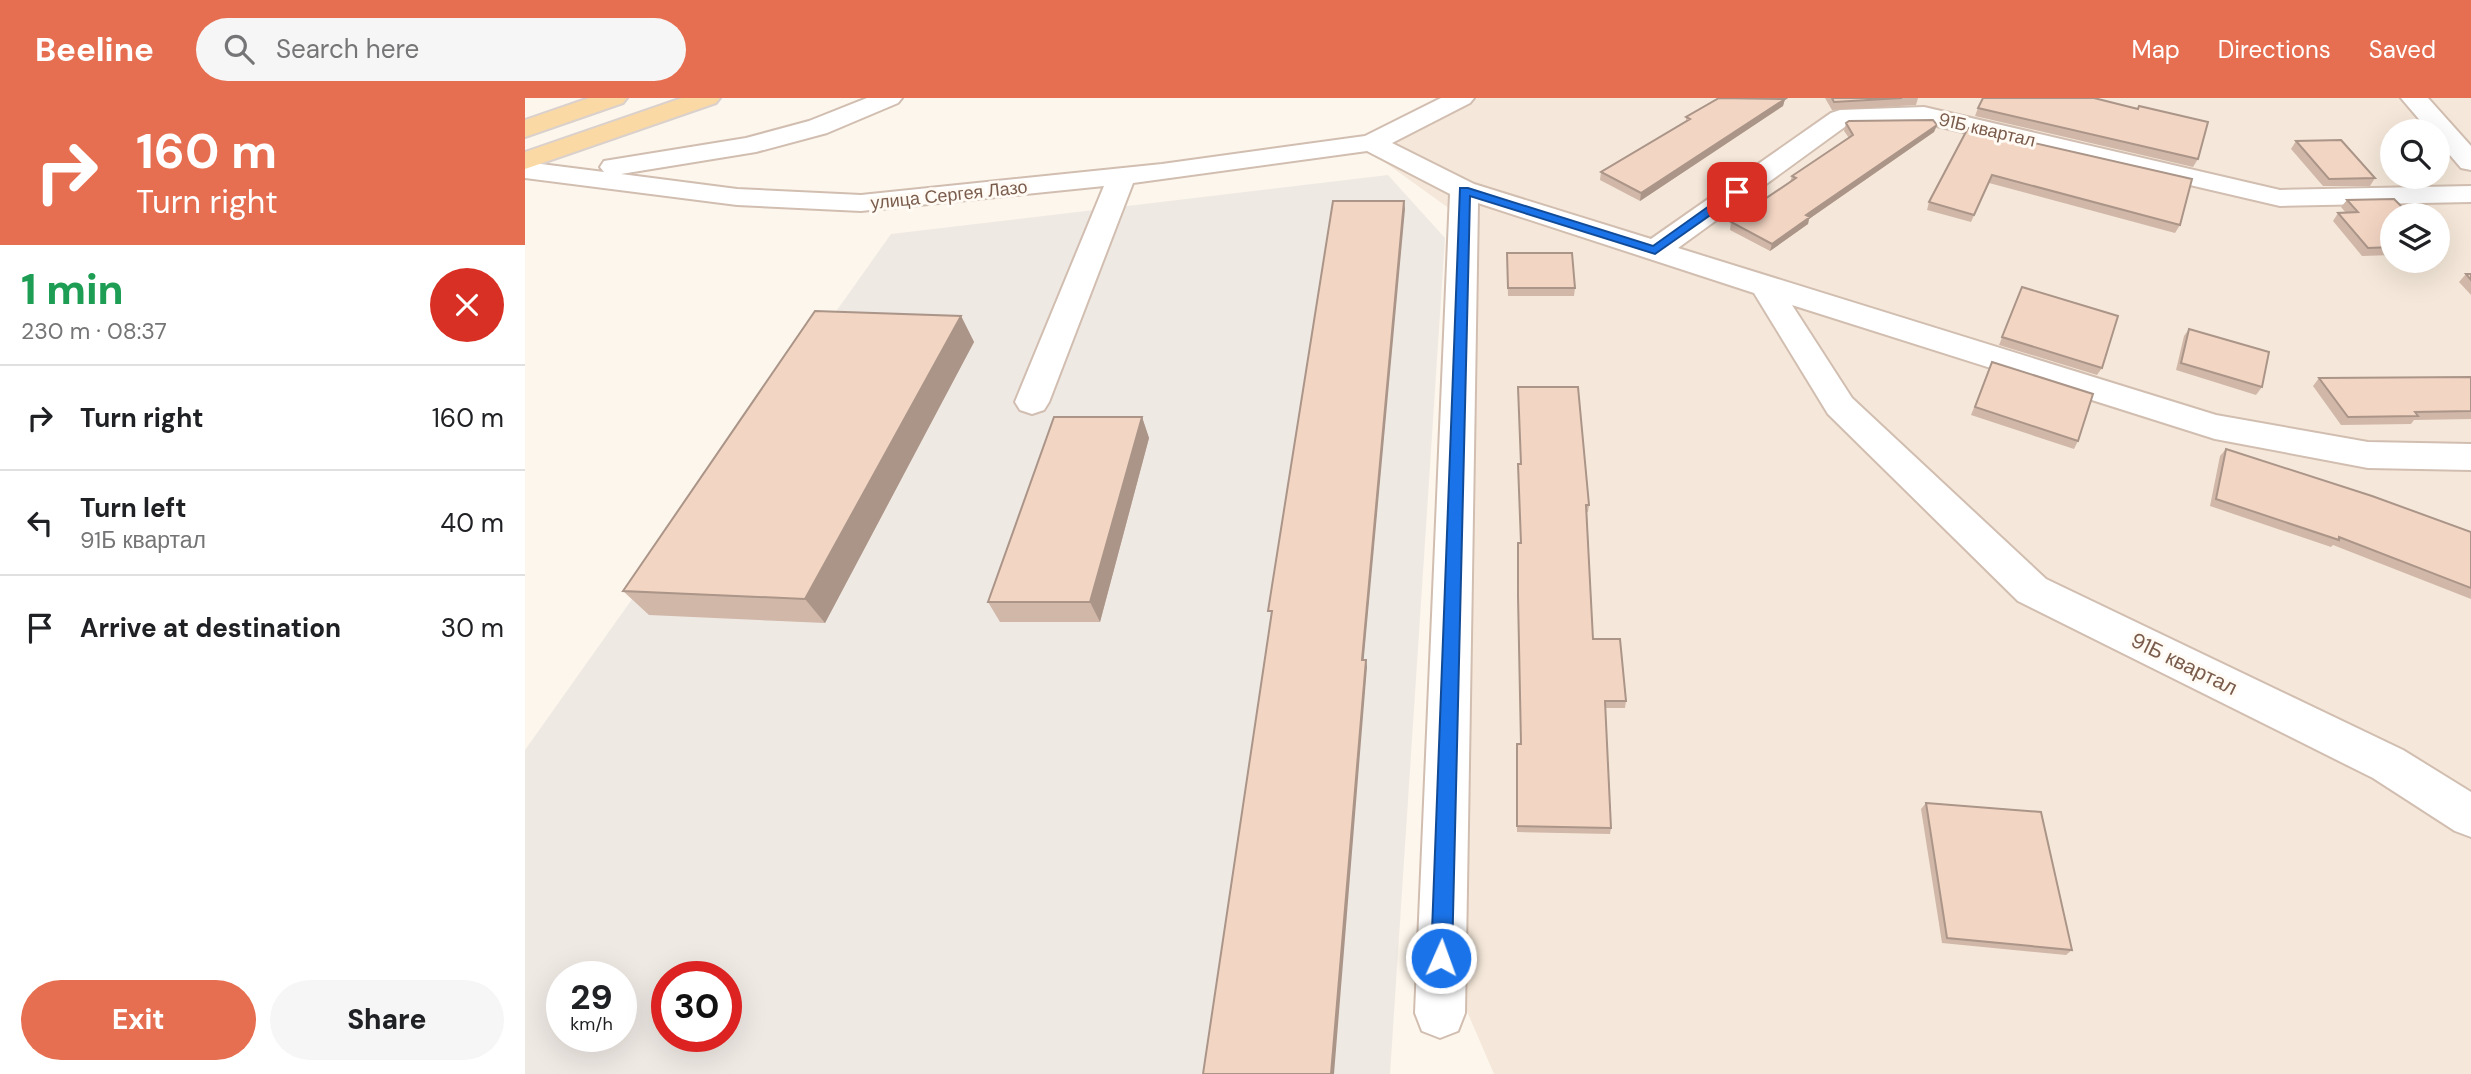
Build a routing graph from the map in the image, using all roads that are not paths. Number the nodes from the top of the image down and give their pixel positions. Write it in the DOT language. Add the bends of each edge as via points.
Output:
graph roads {
  1 [pos="614,98"];
  2 [pos="707,98"];
  3 [pos="889,98"];
  4 [pos="1461,98"];
  5 [pos="2414,98"];
  6 [pos="525,129"];
  7 [pos="1371,144"];
  8 [pos="525,161"];
  9 [pos="2471,162"];
  10 [pos="525,170"];
  11 [pos="555,174"];
  12 [pos="1122,176"];
  13 [pos="1464,190"];
  14 [pos="2471,194"];
  15 [pos="1655,250"];
  16 [pos="1765,286"];
  17 [pos="1032,402"];
  18 [pos="2471,457"];
  19 [pos="2471,816"];
  20 [pos="1440,1013"];
  1 -- 6 [label="main road"];
  2 -- 8 [label="main road"];
  3 -- 11 [label="street" via="818,127 747,146 655,163"];
  4 -- 7 [label="street, улица Сергея Лазо"];
  5 -- 9 [label="street"];
  7 -- 12 [label="street, улица Сергея Лазо"];
  7 -- 13 [label="street"];
  10 -- 11 [label="street, улица Сергея Лазо"];
  11 -- 12 [label="street, улица Сергея Лазо" via="737,197 861,203"];
  12 -- 17 [label="street"];
  13 -- 15 [label="street"];
  13 -- 20 [label="street"];
  14 -- 15 [label="street, 91Б квартал" via="2280,198 1924,115 1840,118"];
  15 -- 16 [label="street"];
  16 -- 18 [label="street" via="2215,427 2368,455"];
  16 -- 19 [label="street, 91Б квартал" via="1840,406 2032,590 2388,764"];
}
